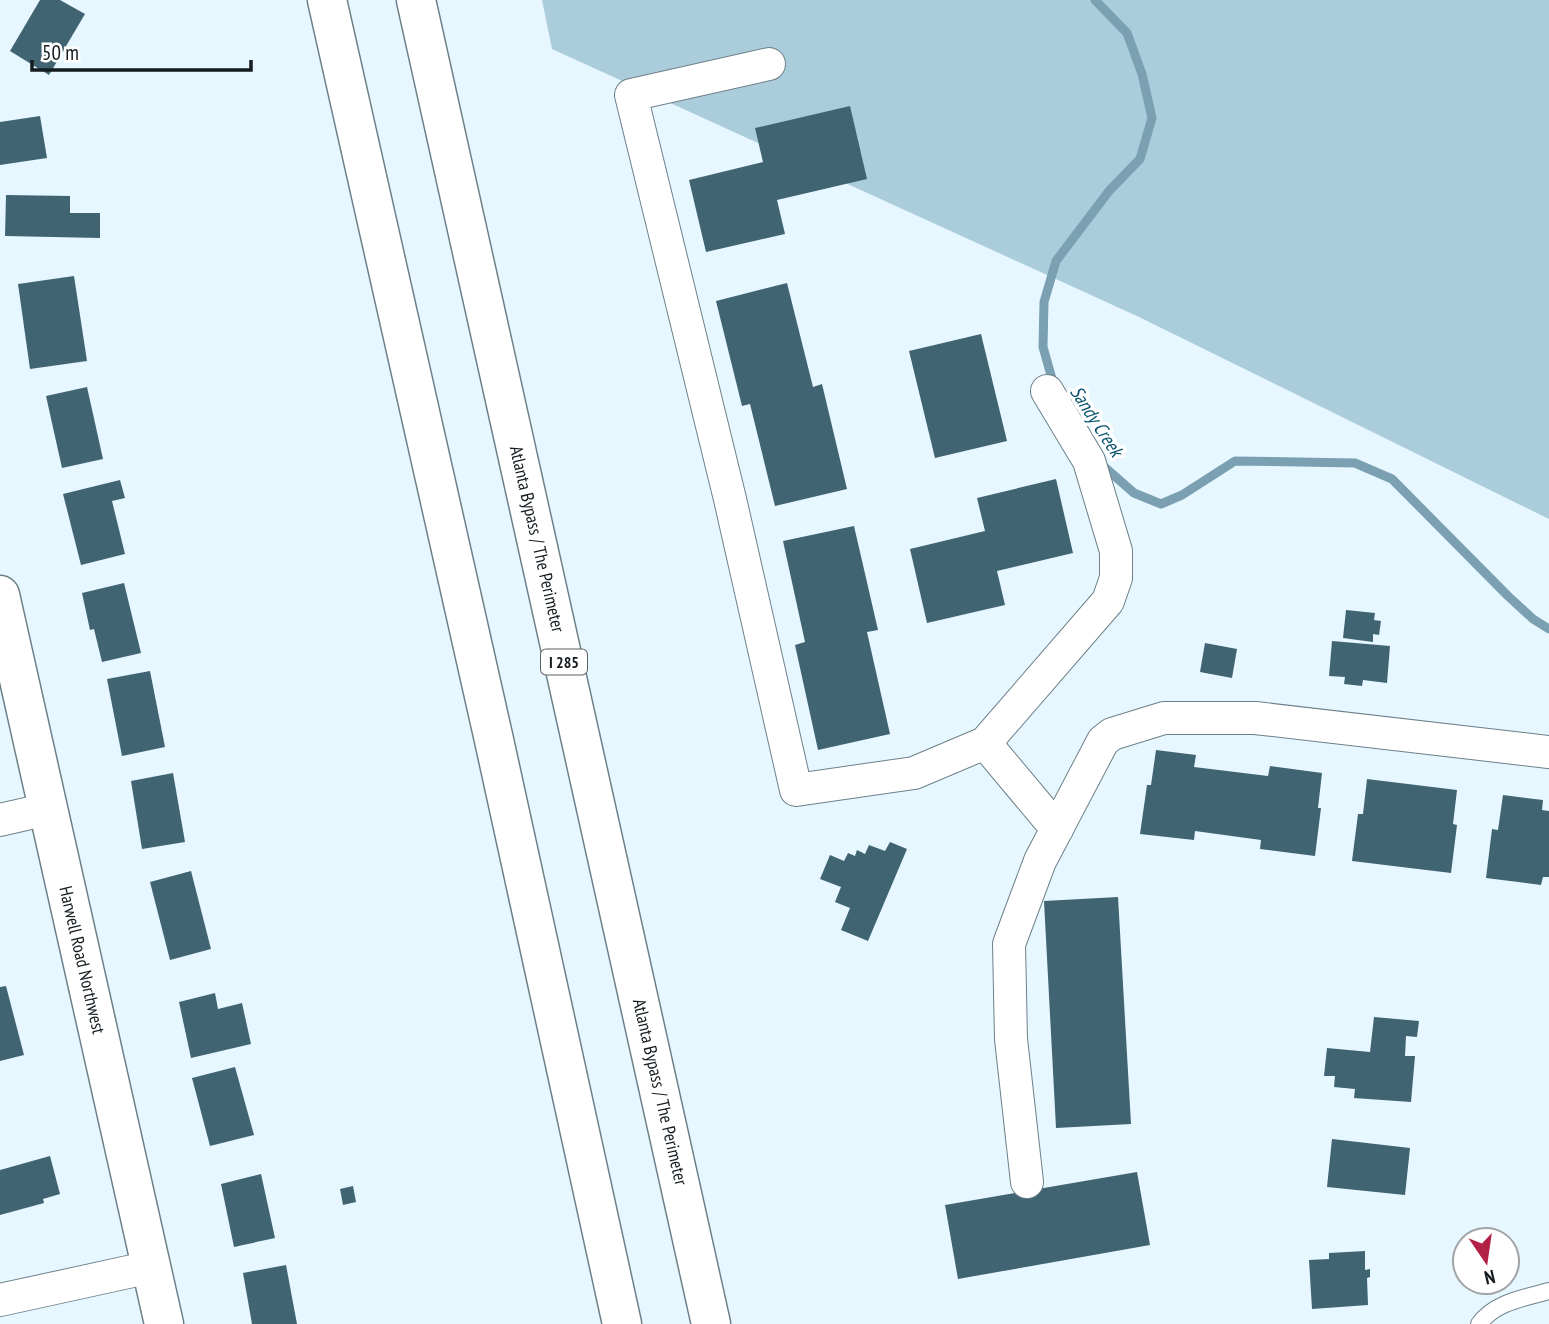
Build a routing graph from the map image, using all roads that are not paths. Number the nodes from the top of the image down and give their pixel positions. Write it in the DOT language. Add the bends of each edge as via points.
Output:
graph roads {
  1 [pos="327,0"];
  2 [pos="416,0"];
  3 [pos="768,64"];
  4 [pos="1047,391"];
  5 [pos="0,595"];
  6 [pos="985,743"];
  7 [pos="1549,752"];
  8 [pos="48,809"];
  9 [pos="0,820"];
  10 [pos="1057,829"];
  11 [pos="1027,1182"];
  12 [pos="151,1267"];
  13 [pos="1549,1291"];
  14 [pos="0,1300"];
  15 [pos="164,1324"];
  16 [pos="622,1324"];
  17 [pos="711,1324"];
  18 [pos="1479,1324"];
  1 -- 16 [label="main road"];
  2 -- 17 [label="main road, Atlanta Bypass / The Perimeter / I 285"];
  3 -- 6 [label="street" via="631,95 796,790 914,773"];
  4 -- 6 [label="street" via="1089,461 1116,551 1116,578 1108,601"];
  5 -- 8 [label="main road, Harwell Road Northwest"];
  6 -- 10 [label="street"];
  7 -- 10 [label="street" via="1255,718 1164,718 1103,741"];
  8 -- 9 [label="street"];
  8 -- 12 [label="main road, Harwell Road Northwest"];
  10 -- 11 [label="street" via="1009,944 1011,1039"];
  12 -- 14 [label="street"];
  12 -- 15 [label="main road, Harwell Road Northwest"];
  13 -- 18 [label="lane" via="1510,1302 1489,1312"];
}
